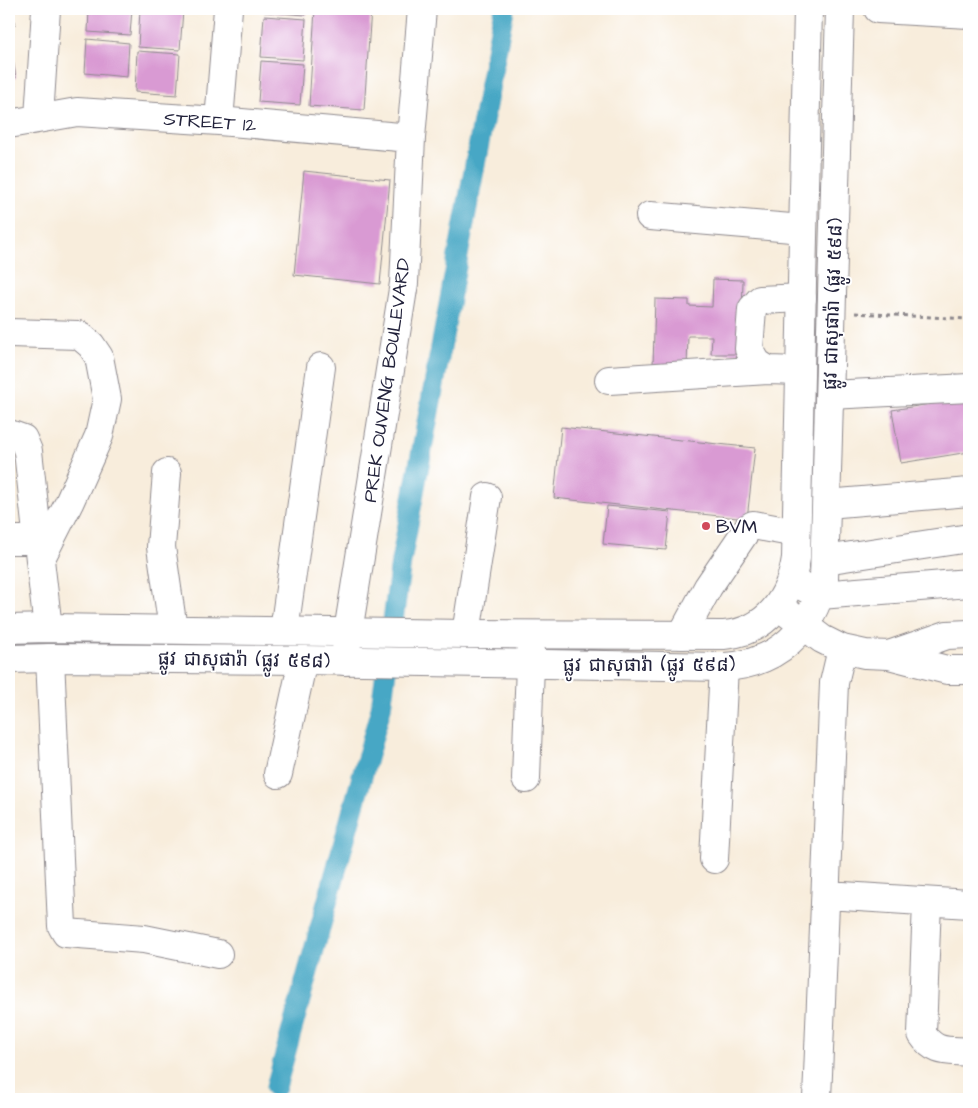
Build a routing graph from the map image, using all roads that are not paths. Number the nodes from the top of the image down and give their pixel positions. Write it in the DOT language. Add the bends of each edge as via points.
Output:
graph roads {
  1 [pos="46,9"];
  2 [pos="228,9"];
  3 [pos="422,9"];
  4 [pos="808,9"];
  5 [pos="840,9"];
  6 [pos="878,9"];
  7 [pos="969,14"];
  8 [pos="39,117"];
  9 [pos="219,121"];
  10 [pos="9,124"];
  11 [pos="411,138"];
  12 [pos="650,216"];
  13 [pos="803,229"];
  14 [pos="802,298"];
  15 [pos="9,333"];
  16 [pos="321,367"];
  17 [pos="768,370"];
  18 [pos="800,371"];
  19 [pos="609,380"];
  20 [pos="969,388"];
  21 [pos="830,395"];
  22 [pos="9,434"];
  23 [pos="167,473"];
  24 [pos="969,492"];
  25 [pos="487,497"];
  26 [pos="827,504"];
  27 [pos="796,533"];
  28 [pos="969,538"];
  29 [pos="9,540"];
  30 [pos="39,550"];
  31 [pos="825,560"];
  32 [pos="969,583"];
  33 [pos="785,593"];
  34 [pos="820,595"];
  35 [pos="804,626"];
  36 [pos="48,628"];
  37 [pos="9,629"];
  38 [pos="173,630"];
  39 [pos="284,631"];
  40 [pos="354,632"];
  41 [pos="466,634"];
  42 [pos="969,634"];
  43 [pos="531,635"];
  44 [pos="682,635"];
  45 [pos="842,649"];
  46 [pos="889,655"];
  47 [pos="50,658"];
  48 [pos="9,659"];
  49 [pos="303,660"];
  50 [pos="351,661"];
  51 [pos="531,664"];
  52 [pos="724,667"];
  53 [pos="969,670"];
  54 [pos="278,774"];
  55 [pos="526,779"];
  56 [pos="714,859"];
  57 [pos="826,895"];
  58 [pos="928,902"];
  59 [pos="969,904"];
  60 [pos="218,954"];
  61 [pos="969,1052"];
  62 [pos="817,1099"];
  1 -- 8 [label="main road"];
  2 -- 9 [label="main road"];
  3 -- 11 [label="main road, PREK OUVENG BOULEVARD"];
  4 -- 13 [label="main road, ផ្លូវ ជាសុផារ៉ា (ផ្លូវ ៥៩៨)"];
  5 -- 21 [label="main road, ផ្លូវ ជាសុផារ៉ា (ផ្លូវ ៥៩៨)"];
  6 -- 7 [label="main road"];
  8 -- 9 [label="main road, STREET 12" via="76,112"];
  8 -- 10 [label="main road, STREET 12"];
  9 -- 11 [label="main road, STREET 12"];
  11 -- 40 [label="main road, PREK OUVENG BOULEVARD" via="404,283"];
  12 -- 13 [label="main road"];
  13 -- 14 [label="main road, ផ្លូវ ជាសុផារ៉ា (ផ្លូវ ៥៩៨)"];
  14 -- 17 [label="main road" via="760,300 752,309 749,349 757,363"];
  14 -- 18 [label="main road, ផ្លូវ ជាសុផារ៉ា (ផ្លូវ ៥៩៨)"];
  15 -- 30 [label="main road" via="79,335 99,357 106,399 99,436 69,503"];
  16 -- 39 [label="main road"];
  17 -- 18 [label="main road"];
  17 -- 19 [label="main road"];
  18 -- 27 [label="main road, ផ្លូវ ជាសុផារ៉ា (ផ្លូវ ៥៩៨)"];
  20 -- 21 [label="main road"];
  21 -- 26 [label="main road, ផ្លូវ ជាសុផារ៉ា (ផ្លូវ ៥៩៨)"];
  22 -- 30 [label="main road" via="23,439 28,451"];
  23 -- 38 [label="main road" via="161,547"];
  24 -- 26 [label="main road"];
  25 -- 41 [label="main road"];
  26 -- 31 [label="main road, ផ្លូវ ជាសុផារ៉ា (ផ្លូវ ៥៩៨)"];
  27 -- 33 [label="main road, ផ្លូវ ជាសុផារ៉ា (ផ្លូវ ៥៩៨)" via="796,558"];
  27 -- 44 [label="main road" via="753,525 748,528 708,587"];
  28 -- 31 [label="main road"];
  29 -- 30 [label="main road"];
  30 -- 36 [label="main road"];
  31 -- 34 [label="main road, ផ្លូវ ជាសុផារ៉ា (ផ្លូវ ៥៩៨)"];
  32 -- 34 [label="main road"];
  33 -- 34 [label="main road"];
  33 -- 35 [label="main road"];
  33 -- 44 [label="main road, ផ្លូវ ជាសុផារ៉ា (ផ្លូវ ៥៩៨)" via="763,621 745,632"];
  34 -- 35 [label="main road, ផ្លូវ ជាសុផារ៉ា (ផ្លូវ ៥៩៨)"];
  35 -- 45 [label="main road" via="822,640"];
  35 -- 52 [label="main road, ផ្លូវ ជាសុផារ៉ា (ផ្លូវ ៥៩៨)" via="775,652 742,666"];
  36 -- 37 [label="main road, ផ្លូវ ជាសុផារ៉ា (ផ្លូវ ៥៩៨)"];
  36 -- 38 [label="main road, ផ្លូវ ជាសុផារ៉ា (ផ្លូវ ៥៩៨)"];
  38 -- 39 [label="main road, ផ្លូវ ជាសុផារ៉ា (ផ្លូវ ៥៩៨)"];
  39 -- 40 [label="main road, ផ្លូវ ជាសុផារ៉ា (ផ្លូវ ៥៩៨)"];
  40 -- 41 [label="main road, ផ្លូវ ជាសុផារ៉ា (ផ្លូវ ៥៩៨)"];
  40 -- 50 [label="main road, PREK OUVENG BOULEVARD"];
  41 -- 43 [label="main road, ផ្លូវ ជាសុផារ៉ា (ផ្លូវ ៥៩៨)"];
  42 -- 46 [label="main road" via="947,635"];
  43 -- 44 [label="main road, ផ្លូវ ជាសុផារ៉ា (ផ្លូវ ៥៩៨)"];
  43 -- 51 [label="main road"];
  45 -- 46 [label="main road"];
  45 -- 57 [label="main road" via="834,683"];
  46 -- 53 [label="main road" via="947,670"];
  47 -- 48 [label="main road, ផ្លូវ ជាសុផារ៉ា (ផ្លូវ ៥៩៨)"];
  47 -- 49 [label="main road, ផ្លូវ ជាសុផារ៉ា (ផ្លូវ ៥៩៨)"];
  47 -- 60 [label="main road" via="62,926 66,933 144,939"];
  49 -- 50 [label="main road, ផ្លូវ ជាសុផារ៉ា (ផ្លូវ ៥៩៨)"];
  49 -- 54 [label="main road"];
  50 -- 51 [label="main road, ផ្លូវ ជាសុផារ៉ា (ផ្លូវ ៥៩៨)"];
  51 -- 52 [label="main road, ផ្លូវ ជាសុផារ៉ា (ផ្លូវ ៥៩៨)"];
  51 -- 55 [label="main road"];
  52 -- 56 [label="main road"];
  57 -- 58 [label="main road"];
  57 -- 62 [label="main road"];
  58 -- 59 [label="main road"];
  58 -- 61 [label="main road" via="922,1034 929,1044 940,1050"];
}
